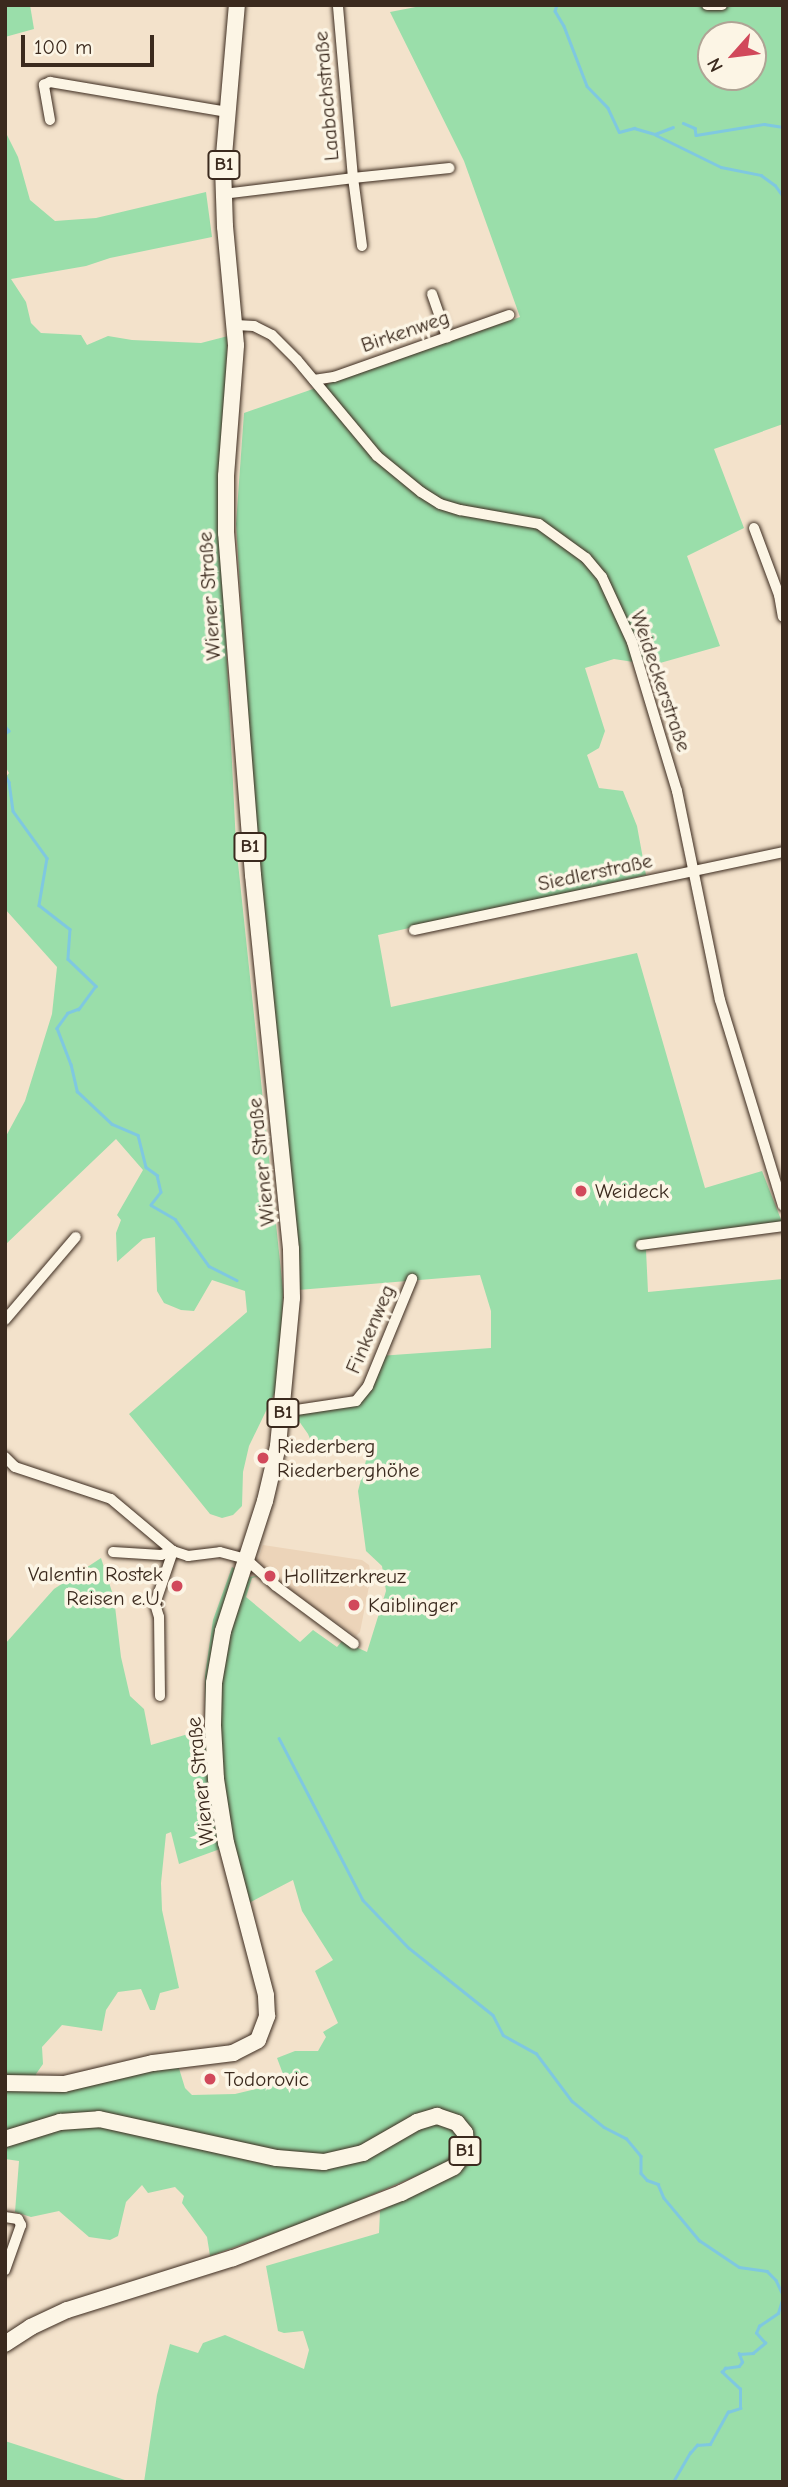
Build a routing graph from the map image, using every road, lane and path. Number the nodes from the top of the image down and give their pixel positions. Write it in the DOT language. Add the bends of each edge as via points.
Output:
graph roads {
  1 [pos="237,5"];
  2 [pos="338,5"];
  3 [pos="707,5"];
  4 [pos="722,5"];
  5 [pos="227,112"];
  6 [pos="50,120"];
  7 [pos="449,168"];
  8 [pos="353,178"];
  9 [pos="223,194"];
  10 [pos="362,246"];
  11 [pos="432,295"];
  12 [pos="509,315"];
  13 [pos="236,325"];
  14 [pos="447,337"];
  15 [pos="314,380"];
  16 [pos="754,528"];
  17 [pos="783,617"];
  18 [pos="783,852"];
  19 [pos="696,871"];
  20 [pos="414,930"];
  21 [pos="782,1201"];
  22 [pos="783,1226"];
  23 [pos="76,1237"];
  24 [pos="641,1245"];
  25 [pos="412,1279"];
  26 [pos="5,1320"];
  27 [pos="283,1412"];
  28 [pos="5,1457"];
  29 [pos="10,1467"];
  30 [pos="173,1551"];
  31 [pos="113,1552"];
  32 [pos="246,1559"];
  33 [pos="354,1644"];
  34 [pos="160,1696"];
  35 [pos="5,2083"];
  36 [pos="5,2139"];
  37 [pos="5,2217"];
  38 [pos="5,2270"];
  39 [pos="5,2344"];
  1 -- 5 [label="main road, Wiener Straße / B1"];
  2 -- 8 [label="street, Laabachstraße"];
  3 -- 4 [label="street"];
  5 -- 6 [label="street" via="50,82 44,85"];
  5 -- 9 [label="main road, Wiener Straße / B1"];
  7 -- 8 [label="street"];
  8 -- 9 [label="street, Laabachstraße"];
  8 -- 10 [label="street"];
  9 -- 13 [label="main road, Wiener Straße / B1"];
  11 -- 14 [label="street"];
  12 -- 14 [label="street, Birkenweg"];
  13 -- 15 [label="street, Weideckerstraße" via="254,326 272,335"];
  13 -- 27 [label="main road, Wiener Straße / B1" via="226,533 253,875 291,1249"];
  14 -- 15 [label="street, Birkenweg"];
  15 -- 19 [label="street, Weideckerstraße" via="377,456 421,492 460,510 539,524 593,565 632,642 677,790"];
  16 -- 17 [label="street"];
  18 -- 19 [label="street, Siedlerstraße"];
  19 -- 20 [label="street, Siedlerstraße"];
  19 -- 21 [label="street, Weideckerstraße" via="720,1000"];
  22 -- 24 [label="street"];
  23 -- 26 [label="street"];
  25 -- 27 [label="street, Finkenweg" via="368,1386 356,1401"];
  27 -- 32 [label="main road, Wiener Straße / B1" via="265,1501"];
  28 -- 29 [label="street"];
  29 -- 30 [label="street" via="111,1499"];
  30 -- 31 [label="street" via="161,1555"];
  30 -- 32 [label="street" via="188,1556 220,1552"];
  30 -- 34 [label="street" via="155,1604"];
  32 -- 33 [label="street"];
  32 -- 35 [label="main road, Wiener Straße / B1" via="219,1649 213,1735 226,1843 266,1995 262,2034 250,2047 233,2053 153,2063 64,2084"];
  36 -- 39 [label="main road, B1" via="60,2122 99,2119 277,2158 324,2162 359,2155 421,2120 437,2116 457,2123 466,2143 454,2166 401,2193 260,2249 67,2310"];
  37 -- 38 [label="street" via="18,2219 21,2225"];
}
